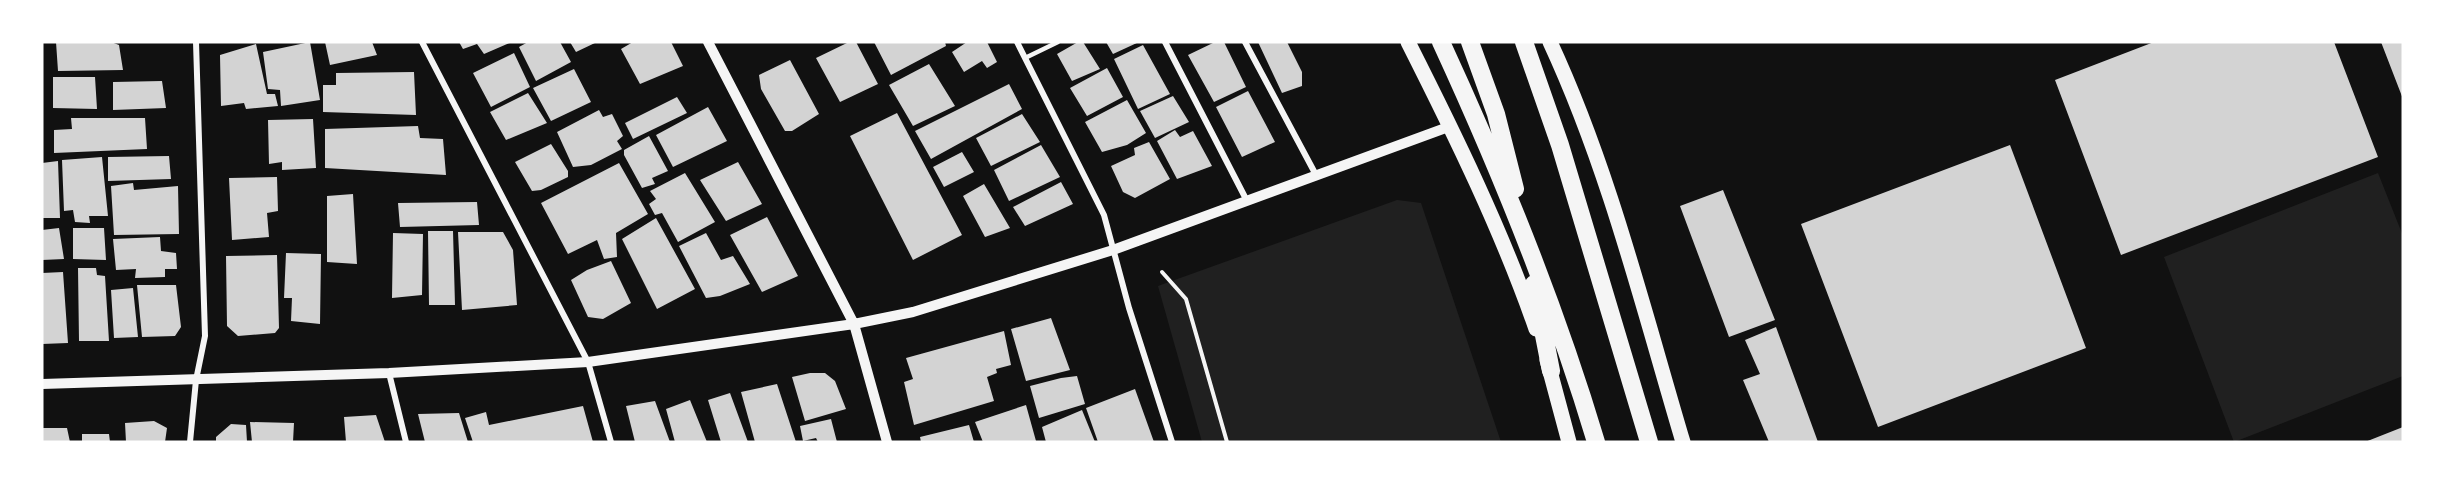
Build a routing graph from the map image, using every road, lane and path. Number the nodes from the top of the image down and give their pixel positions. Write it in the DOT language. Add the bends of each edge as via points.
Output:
graph roads {
  1 [pos="196,42"];
  2 [pos="423,42"];
  3 [pos="708,42"];
  4 [pos="1017,42"];
  5 [pos="1058,42"];
  6 [pos="1165,42"];
  7 [pos="1245,42"];
  8 [pos="1408,42"];
  9 [pos="1441,42"];
  10 [pos="1470,42"];
  11 [pos="1524,42"];
  12 [pos="1550,42"];
  13 [pos="1025,58"];
  14 [pos="1450,126"];
  15 [pos="1316,175"];
  16 [pos="1247,201"];
  17 [pos="1113,250"];
  18 [pos="1162,272"];
  19 [pos="854,324"];
  20 [pos="588,362"];
  21 [pos="1551,370"];
  22 [pos="389,373"];
  23 [pos="196,380"];
  24 [pos="42,384"];
  25 [pos="190,442"];
  26 [pos="406,442"];
  27 [pos="611,442"];
  28 [pos="887,442"];
  29 [pos="1172,442"];
  30 [pos="1227,442"];
  31 [pos="1569,442"];
  32 [pos="1596,442"];
  33 [pos="1649,442"];
  34 [pos="1683,442"];
  1 -- 23 [label="street" via="205,336"];
  2 -- 20 [label="street"];
  3 -- 19 [label="street"];
  4 -- 13 [label="street"];
  5 -- 13 [label="lane"];
  6 -- 16 [label="street"];
  7 -- 15 [label="street"];
  8 -- 14 [label="main road"];
  9 -- 32 [label="highway" via="1497,165 1548,296"];
  10 -- 21 [label="highway" via="1509,161"];
  11 -- 33 [label="highway" via="1564,157"];
  12 -- 34 [label="main road" via="1575,94 1590,139"];
  13 -- 17 [label="street" via="1101,207"];
  14 -- 15 [label="street"];
  14 -- 21 [label="main road" via="1525,297"];
  15 -- 16 [label="street"];
  16 -- 17 [label="street"];
  17 -- 19 [label="street" via="913,312"];
  17 -- 29 [label="street"];
  18 -- 30 [label="path" via="1186,300"];
  19 -- 20 [label="street"];
  19 -- 28 [label="street"];
  20 -- 22 [label="street"];
  20 -- 27 [label="street"];
  21 -- 31 [label="main road"];
  22 -- 23 [label="street"];
  22 -- 26 [label="street"];
  23 -- 24 [label="street"];
  23 -- 25 [label="street"];
}
